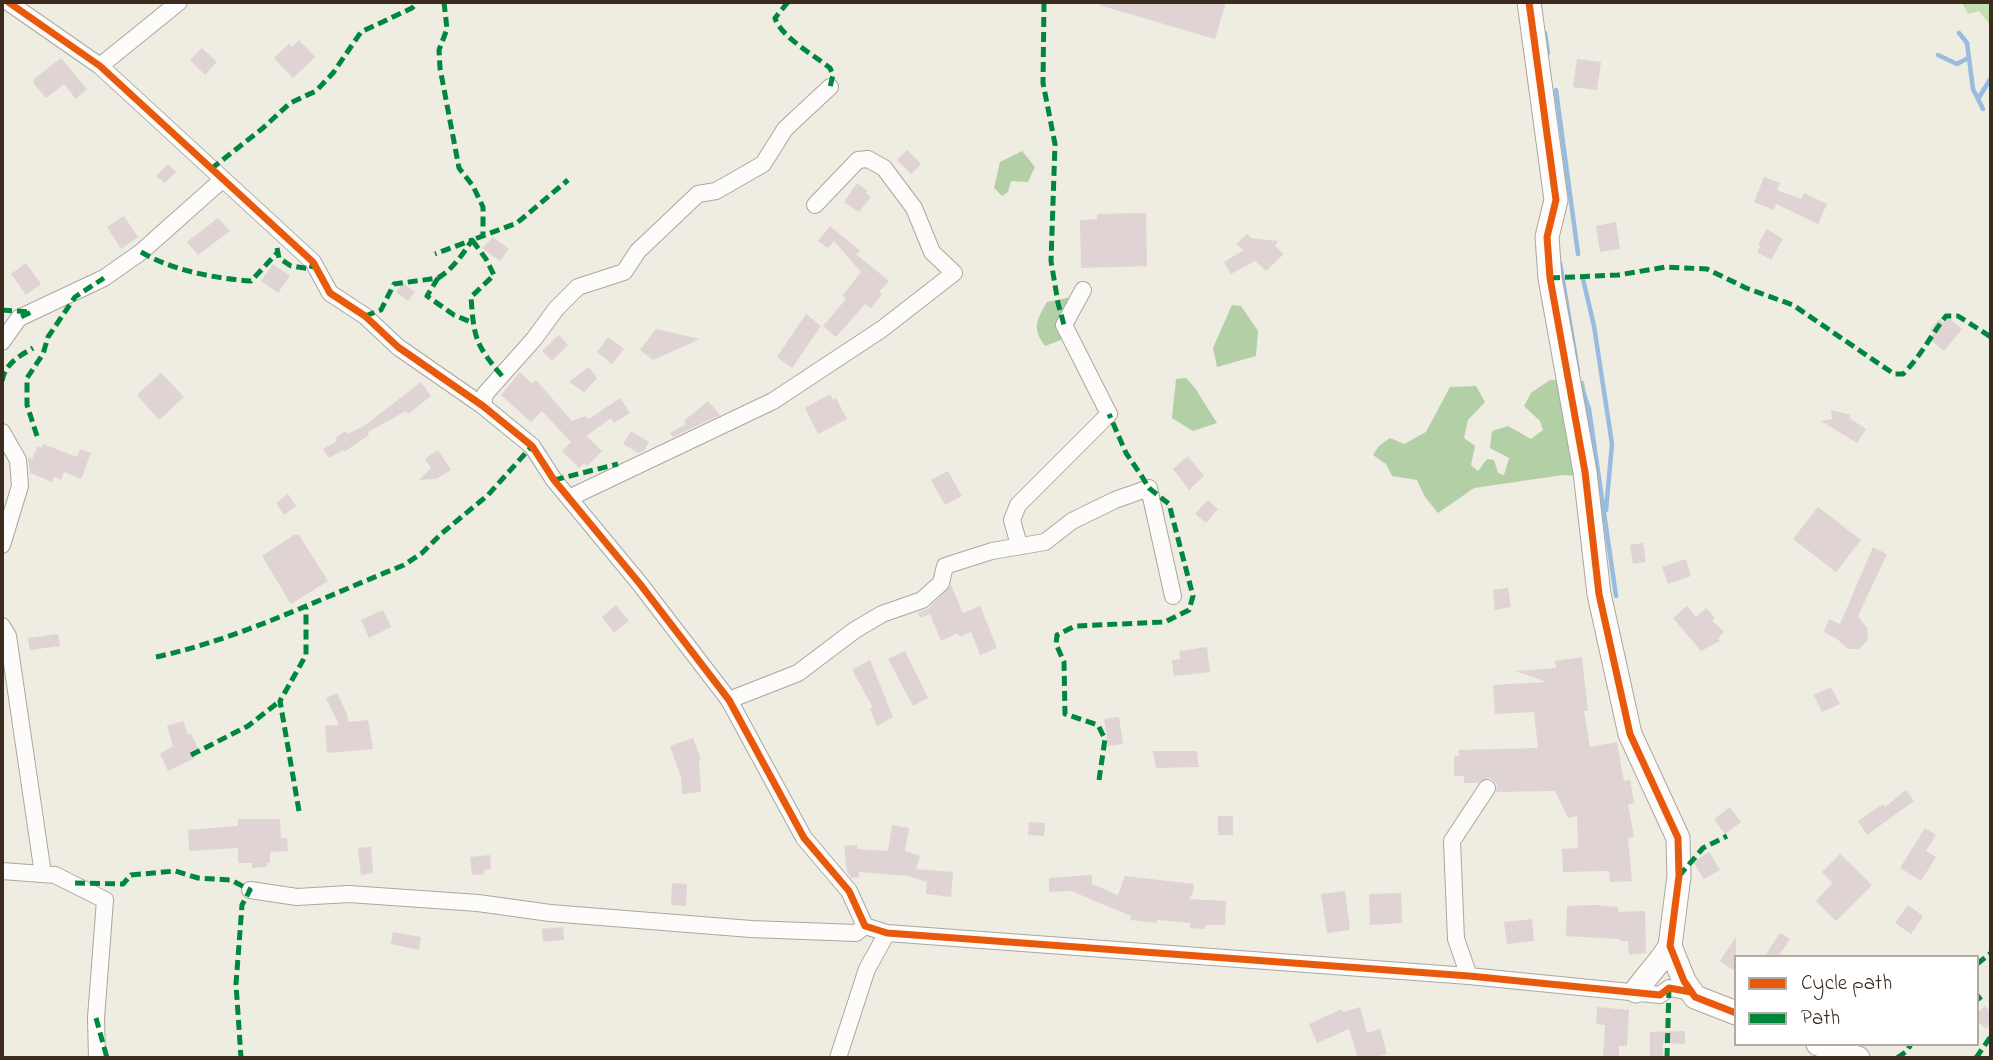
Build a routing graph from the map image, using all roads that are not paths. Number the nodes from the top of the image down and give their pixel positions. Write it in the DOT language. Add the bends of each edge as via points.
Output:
graph roads {
  1 [pos="8,2"];
  2 [pos="179,2"];
  3 [pos="1529,2"];
  4 [pos="100,66"];
  5 [pos="830,87"];
  6 [pos="222,180"];
  7 [pos="815,205"];
  8 [pos="1083,290"];
  9 [pos="2,342"];
  10 [pos="483,406"];
  11 [pos="2,432"];
  12 [pos="569,498"];
  13 [pos="2,545"];
  14 [pos="1019,545"];
  15 [pos="1173,596"];
  16 [pos="2,626"];
  17 [pos="729,700"];
  18 [pos="1487,788"];
  19 [pos="2,871"];
  20 [pos="43,874"];
  21 [pos="250,890"];
  22 [pos="865,926"];
  23 [pos="887,933"];
  24 [pos="1670,946"];
  25 [pos="1469,976"];
  26 [pos="1636,991"];
  27 [pos="1690,992"];
  28 [pos="1734,1012"];
  29 [pos="1824,1046"];
  30 [pos="97,1058"];
  31 [pos="838,1058"];
  32 [pos="1858,1058"];
  1 -- 4 [label="street"];
  2 -- 4 [label="street"];
  3 -- 24 [label="street" via="1556,200 1547,237 1550,278 1585,472 1599,594 1630,734 1678,838 1679,876"];
  4 -- 6 [label="street"];
  5 -- 10 [label="street" via="785,129 763,164 716,191 698,194 638,251 624,272 578,287 485,394"];
  6 -- 9 [label="street" via="141,252 104,278 19,318"];
  6 -- 10 [label="street" via="313,262 330,293"];
  7 -- 12 [label="street" via="858,160 869,159 884,168 914,208 932,251 954,273 882,329 773,401"];
  8 -- 14 [label="street" via="1064,325 1109,414 1018,505 1012,520"];
  10 -- 12 [label="street" via="532,446"];
  11 -- 13 [label="street" via="18,460 20,486"];
  12 -- 17 [label="street"];
  14 -- 15 [label="street" via="1045,542 1072,521 1149,488"];
  14 -- 17 [label="street" via="945,566 941,583 922,600 882,614 798,673"];
  16 -- 20 [label="street" via="8,636"];
  17 -- 22 [label="street" via="804,838 849,891"];
  18 -- 25 [label="street" via="1452,841 1456,939"];
  19 -- 20 [label="street"];
  20 -- 30 [label="street" via="75,883 106,900"];
  21 -- 22 [label="street" via="296,897 349,894 478,903 550,914 751,929 856,933"];
  22 -- 23 [label="street"];
  23 -- 25 [label="street"];
  23 -- 31 [label="street" via="867,969"];
  24 -- 26 [label="street"];
  24 -- 27 [label="street"];
  25 -- 26 [label="street"];
  26 -- 27 [label="street" via="1661,995 1669,988"];
  27 -- 28 [label="street"];
  29 -- 32 [label="street"];
}
